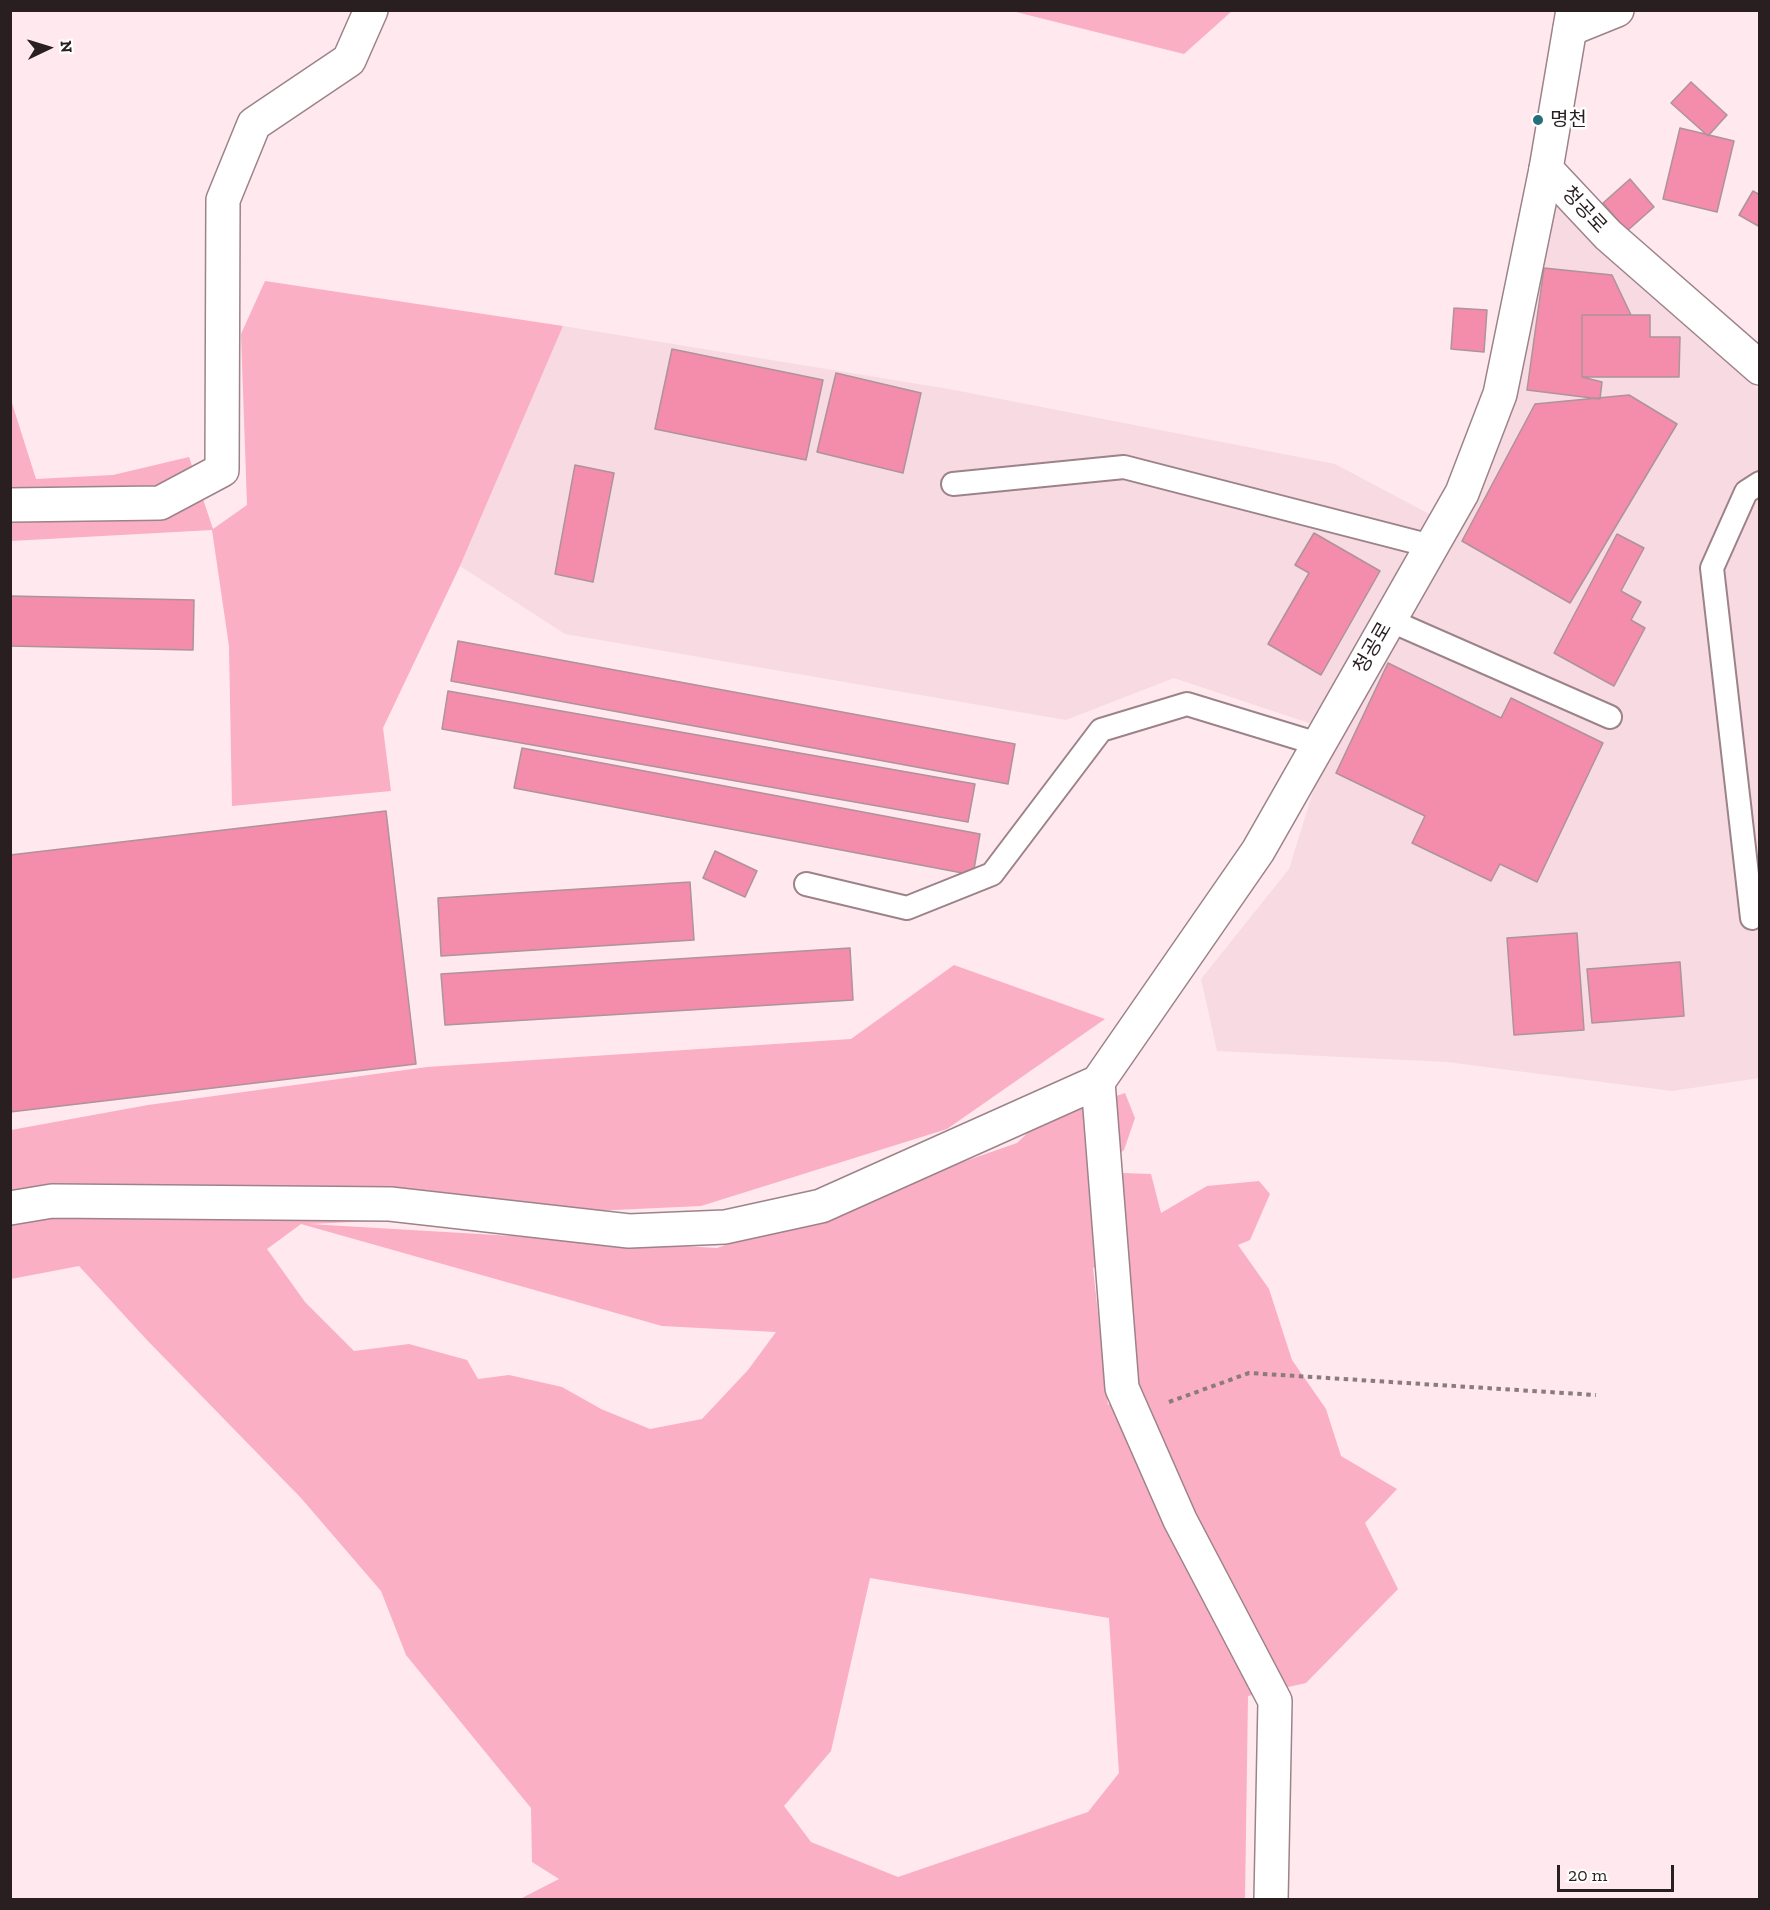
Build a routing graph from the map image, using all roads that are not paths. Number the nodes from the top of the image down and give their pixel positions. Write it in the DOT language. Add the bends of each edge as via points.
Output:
graph roads {
  1 [pos="371,10"];
  2 [pos="1617,10"];
  3 [pos="1572,20"];
  4 [pos="1546,169"];
  5 [pos="1760,368"];
  6 [pos="1760,483"];
  7 [pos="953,484"];
  8 [pos="10,505"];
  9 [pos="1431,546"];
  10 [pos="1389,620"];
  11 [pos="1610,717"];
  12 [pos="1318,744"];
  13 [pos="806,884"];
  14 [pos="1752,918"];
  15 [pos="1098,1082"];
  16 [pos="10,1208"];
  17 [pos="1271,1899"];
  1 -- 8 [label="street" via="349,60 254,124 223,200 222,470 160,503"];
  2 -- 3 [label="street"];
  3 -- 4 [label="street, 청공로"];
  4 -- 5 [label="street, 청공로" via="1608,235"];
  4 -- 9 [label="street, 청공로" via="1500,394 1462,493"];
  6 -- 14 [label="lane" via="1746,492 1712,568"];
  7 -- 9 [label="lane" via="1125,467"];
  9 -- 10 [label="street, 청공로"];
  10 -- 11 [label="lane"];
  10 -- 12 [label="street, 청공로"];
  12 -- 13 [label="lane" via="1187,704 1101,730 992,874 907,908"];
  12 -- 15 [label="street, 청공로" via="1257,852"];
  15 -- 16 [label="street" via="821,1206 724,1227 629,1231 390,1203 52,1201"];
  15 -- 17 [label="street" via="1122,1388 1180,1520 1275,1701"];
}
